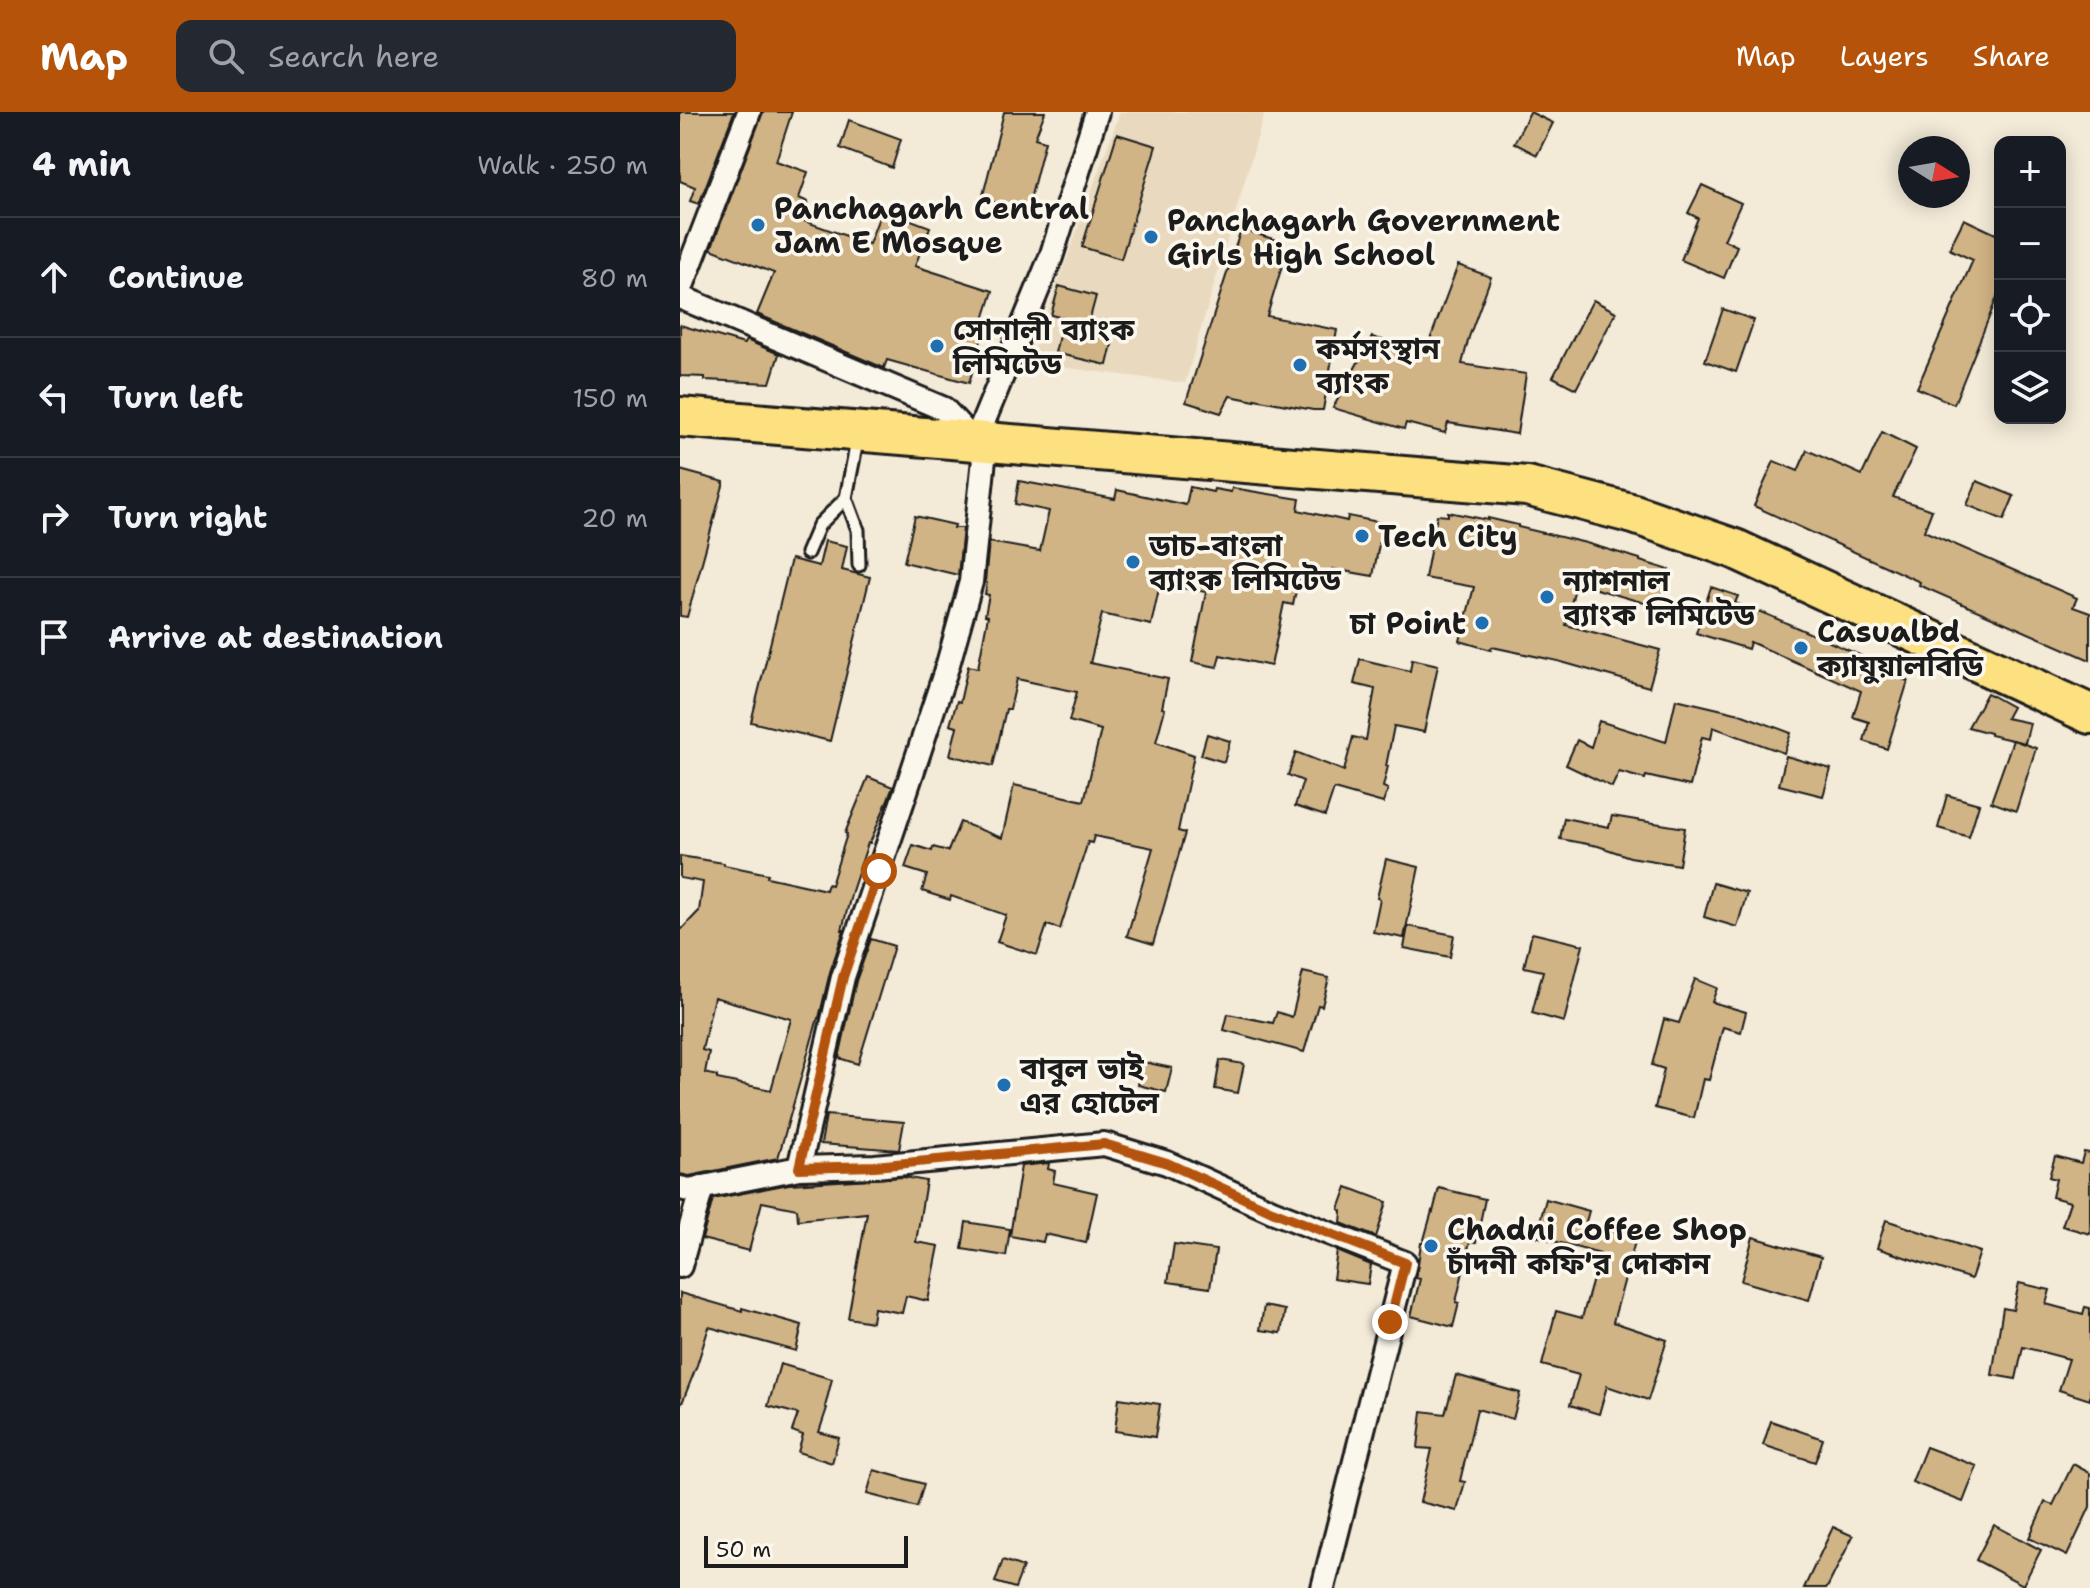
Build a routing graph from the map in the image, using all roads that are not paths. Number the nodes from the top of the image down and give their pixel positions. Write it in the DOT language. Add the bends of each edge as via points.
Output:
graph roads {
  1 [pos="749,112"];
  2 [pos="1097,112"];
  3 [pos="680,291"];
  4 [pos="680,297"];
  5 [pos="680,417"];
  6 [pos="859,432"];
  7 [pos="975,442"];
  8 [pos="846,498"];
  9 [pos="807,553"];
  10 [pos="859,565"];
  11 [pos="2090,714"];
  12 [pos="799,1168"];
  13 [pos="691,1188"];
  14 [pos="680,1266"];
  15 [pos="1323,1588"];
  1 -- 3 [label="street"];
  2 -- 7 [label="street" via="1051,257"];
  4 -- 7 [label="street" via="944,409"];
  5 -- 6 [label="highway"];
  6 -- 7 [label="highway"];
  6 -- 8 [label="lane"];
  7 -- 11 [label="highway" via="1527,486 1634,514 1735,549"];
  7 -- 12 [label="street" via="984,459 971,582 843,977"];
  8 -- 9 [label="lane" via="819,525"];
  8 -- 10 [label="lane" via="858,530"];
  12 -- 13 [label="street"];
  12 -- 15 [label="street" via="1104,1144 1167,1163 1405,1263"];
  13 -- 14 [label="street"];
}
